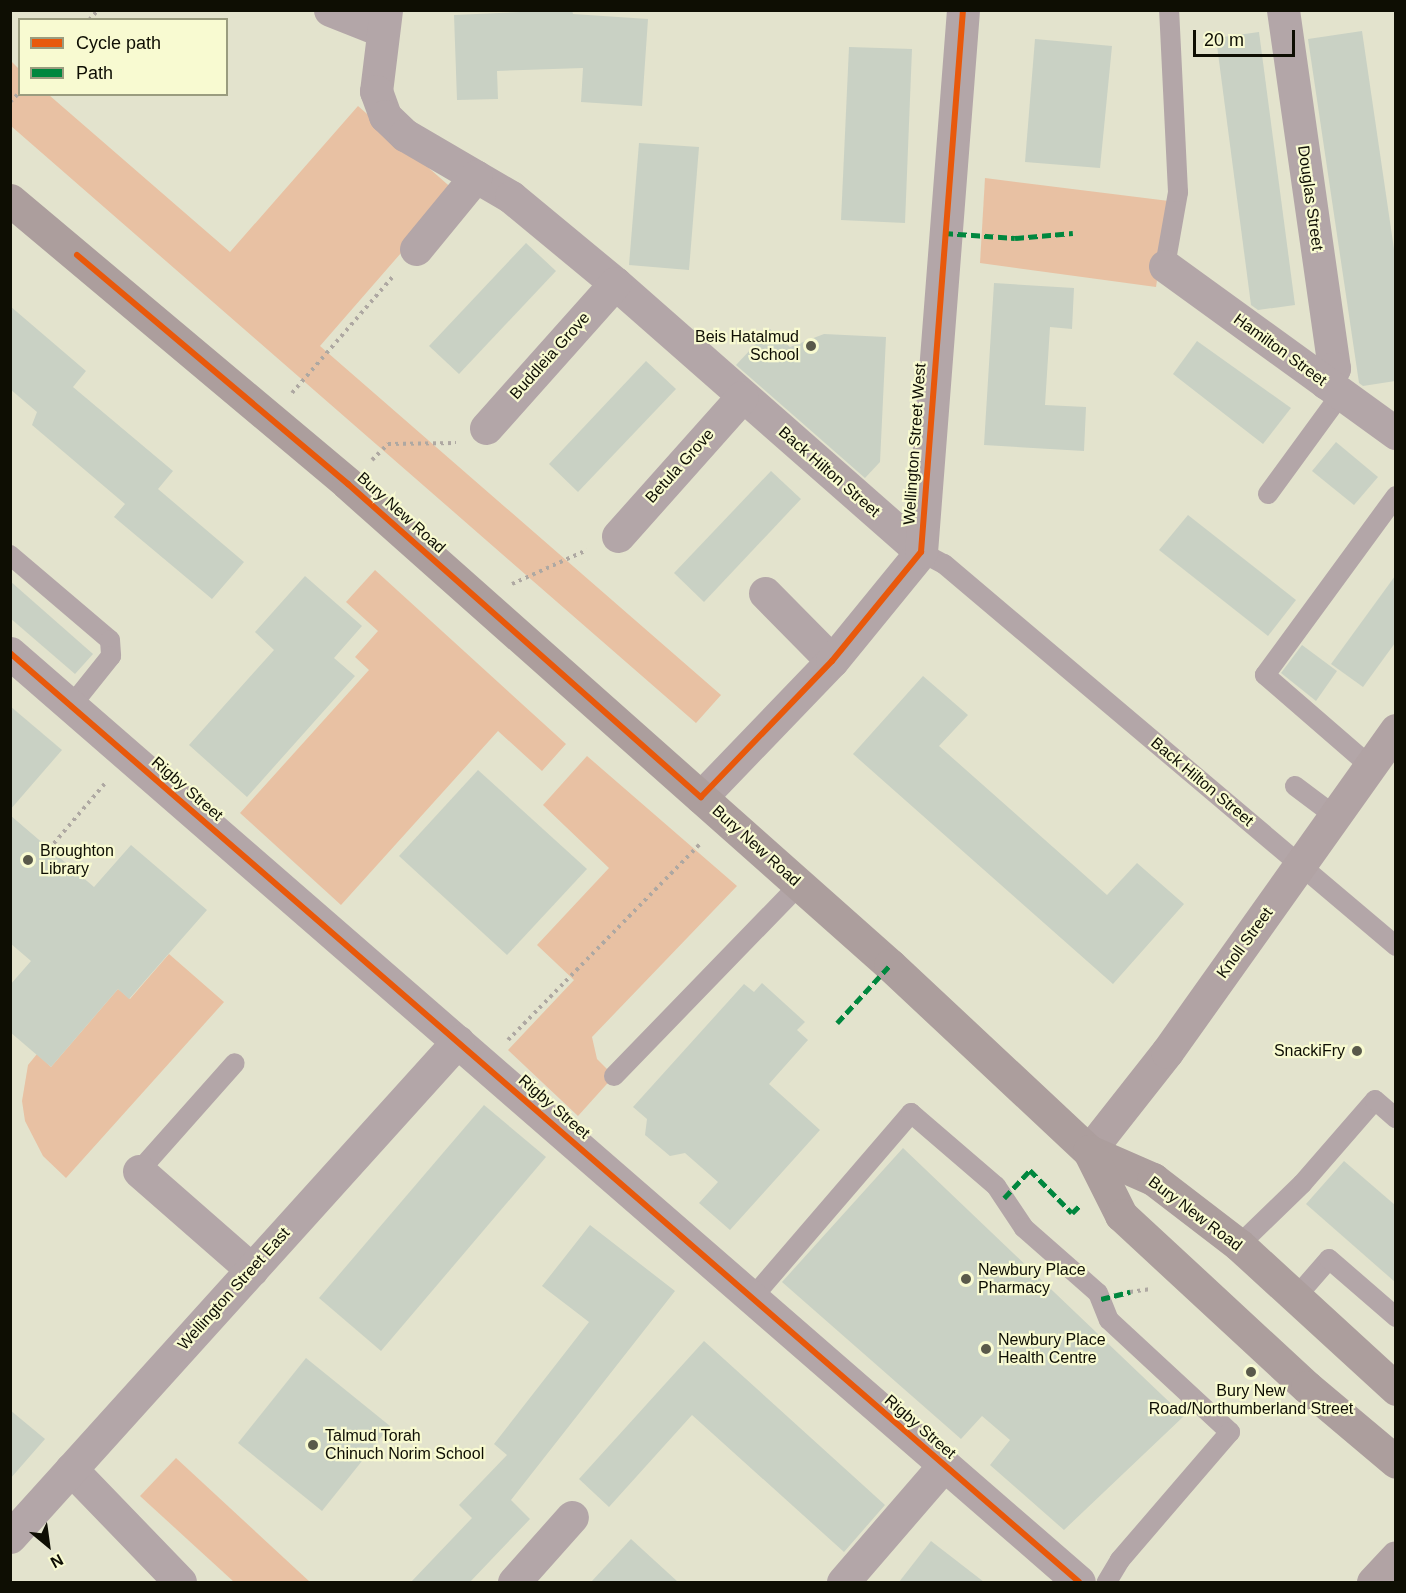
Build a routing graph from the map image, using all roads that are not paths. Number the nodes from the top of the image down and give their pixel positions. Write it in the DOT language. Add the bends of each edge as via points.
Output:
graph roads {
  1 [pos="330,10"];
  2 [pos="963,10"];
  3 [pos="1169,10"];
  4 [pos="1283,10"];
  5 [pos="384,21"];
  6 [pos="476,176"];
  7 [pos="10,201"];
  8 [pos="416,249"];
  9 [pos="1165,266"];
  10 [pos="615,283"];
  11 [pos="1333,389"];
  12 [pos="742,397"];
  13 [pos="486,428"];
  14 [pos="1395,433"];
  15 [pos="1268,494"];
  16 [pos="1395,496"];
  17 [pos="618,536"];
  18 [pos="921,552"];
  19 [pos="10,555"];
  20 [pos="765,593"];
  21 [pos="10,653"];
  22 [pos="832,661"];
  23 [pos="71,706"];
  24 [pos="1395,730"];
  25 [pos="1370,766"];
  26 [pos="1296,786"];
  27 [pos="701,797"];
  28 [pos="1335,816"];
  29 [pos="1300,866"];
  30 [pos="799,885"];
  31 [pos="1395,946"];
  32 [pos="458,1041"];
  33 [pos="235,1063"];
  34 [pos="614,1076"];
  35 [pos="1395,1118"];
  36 [pos="1089,1151"];
  37 [pos="139,1171"];
  38 [pos="1239,1245"];
  39 [pos="252,1270"];
  40 [pos="1296,1297"];
  41 [pos="752,1298"];
  42 [pos="1395,1317"];
  43 [pos="1395,1389"];
  44 [pos="1395,1461"];
  45 [pos="944,1466"];
  46 [pos="71,1469"];
  47 [pos="572,1518"];
  48 [pos="10,1537"];
  49 [pos="1395,1557"];
  50 [pos="180,1582"];
  51 [pos="514,1582"];
  52 [pos="843,1582"];
  53 [pos="1079,1582"];
  54 [pos="1107,1582"];
  55 [pos="1373,1582"];
  1 -- 5 [label="street"];
  2 -- 18 [label="street, Wellington Street West"];
  3 -- 9 [label="lane" via="1178,192"];
  4 -- 11 [label="street, Douglas Street" via="1334,368"];
  5 -- 6 [label="street, Back Hilton Street" via="376,92 385,116 405,135"];
  6 -- 8 [label="street"];
  6 -- 10 [label="street, Back Hilton Street" via="511,197"];
  7 -- 27 [label="highway, Bury New Road" via="348,484"];
  9 -- 11 [label="street, Hamilton Street"];
  10 -- 12 [label="street, Back Hilton Street"];
  10 -- 13 [label="street, Buddleia Grove"];
  11 -- 14 [label="street, Hamilton Street"];
  11 -- 15 [label="lane"];
  12 -- 17 [label="street, Betula Grove"];
  12 -- 18 [label="street, Back Hilton Street"];
  16 -- 25 [label="lane" via="1265,675"];
  18 -- 22 [label="street"];
  18 -- 29 [label="lane, Back Hilton Street" via="944,564"];
  19 -- 23 [label="lane" via="110,640 111,656"];
  20 -- 22 [label="street"];
  21 -- 23 [label="street, Rigby Street"];
  22 -- 27 [label="street"];
  23 -- 32 [label="street, Rigby Street"];
  24 -- 25 [label="main road, Knoll Street"];
  25 -- 28 [label="main road, Knoll Street"];
  26 -- 28 [label="lane"];
  27 -- 30 [label="highway, Bury New Road"];
  28 -- 29 [label="main road, Knoll Street"];
  29 -- 31 [label="lane, Back Hilton Street"];
  29 -- 36 [label="main road, Knoll Street" via="1156,1066"];
  30 -- 34 [label="lane"];
  30 -- 36 [label="highway, Bury New Road"];
  32 -- 39 [label="street, Wellington Street East"];
  32 -- 41 [label="street, Rigby Street"];
  33 -- 37 [label="lane"];
  35 -- 38 [label="lane" via="1375,1100 1302,1184"];
  36 -- 38 [label="highway, Bury New Road" via="1153,1179"];
  36 -- 44 [label="highway" via="1121,1215 1307,1387"];
  37 -- 39 [label="street"];
  38 -- 40 [label="highway, Bury New Road"];
  39 -- 46 [label="street, Wellington Street East"];
  40 -- 42 [label="lane" via="1329,1259"];
  40 -- 43 [label="highway, Bury New Road"];
  41 -- 45 [label="street, Rigby Street"];
  41 -- 54 [label="lane" via="911,1113 996,1186 1024,1228 1098,1293 1109,1320 1230,1432 1120,1560"];
  45 -- 52 [label="street"];
  45 -- 53 [label="street, Rigby Street"];
  46 -- 48 [label="street, Wellington Street East"];
  46 -- 50 [label="street"];
  47 -- 51 [label="street"];
  49 -- 55 [label="main road"];
}
